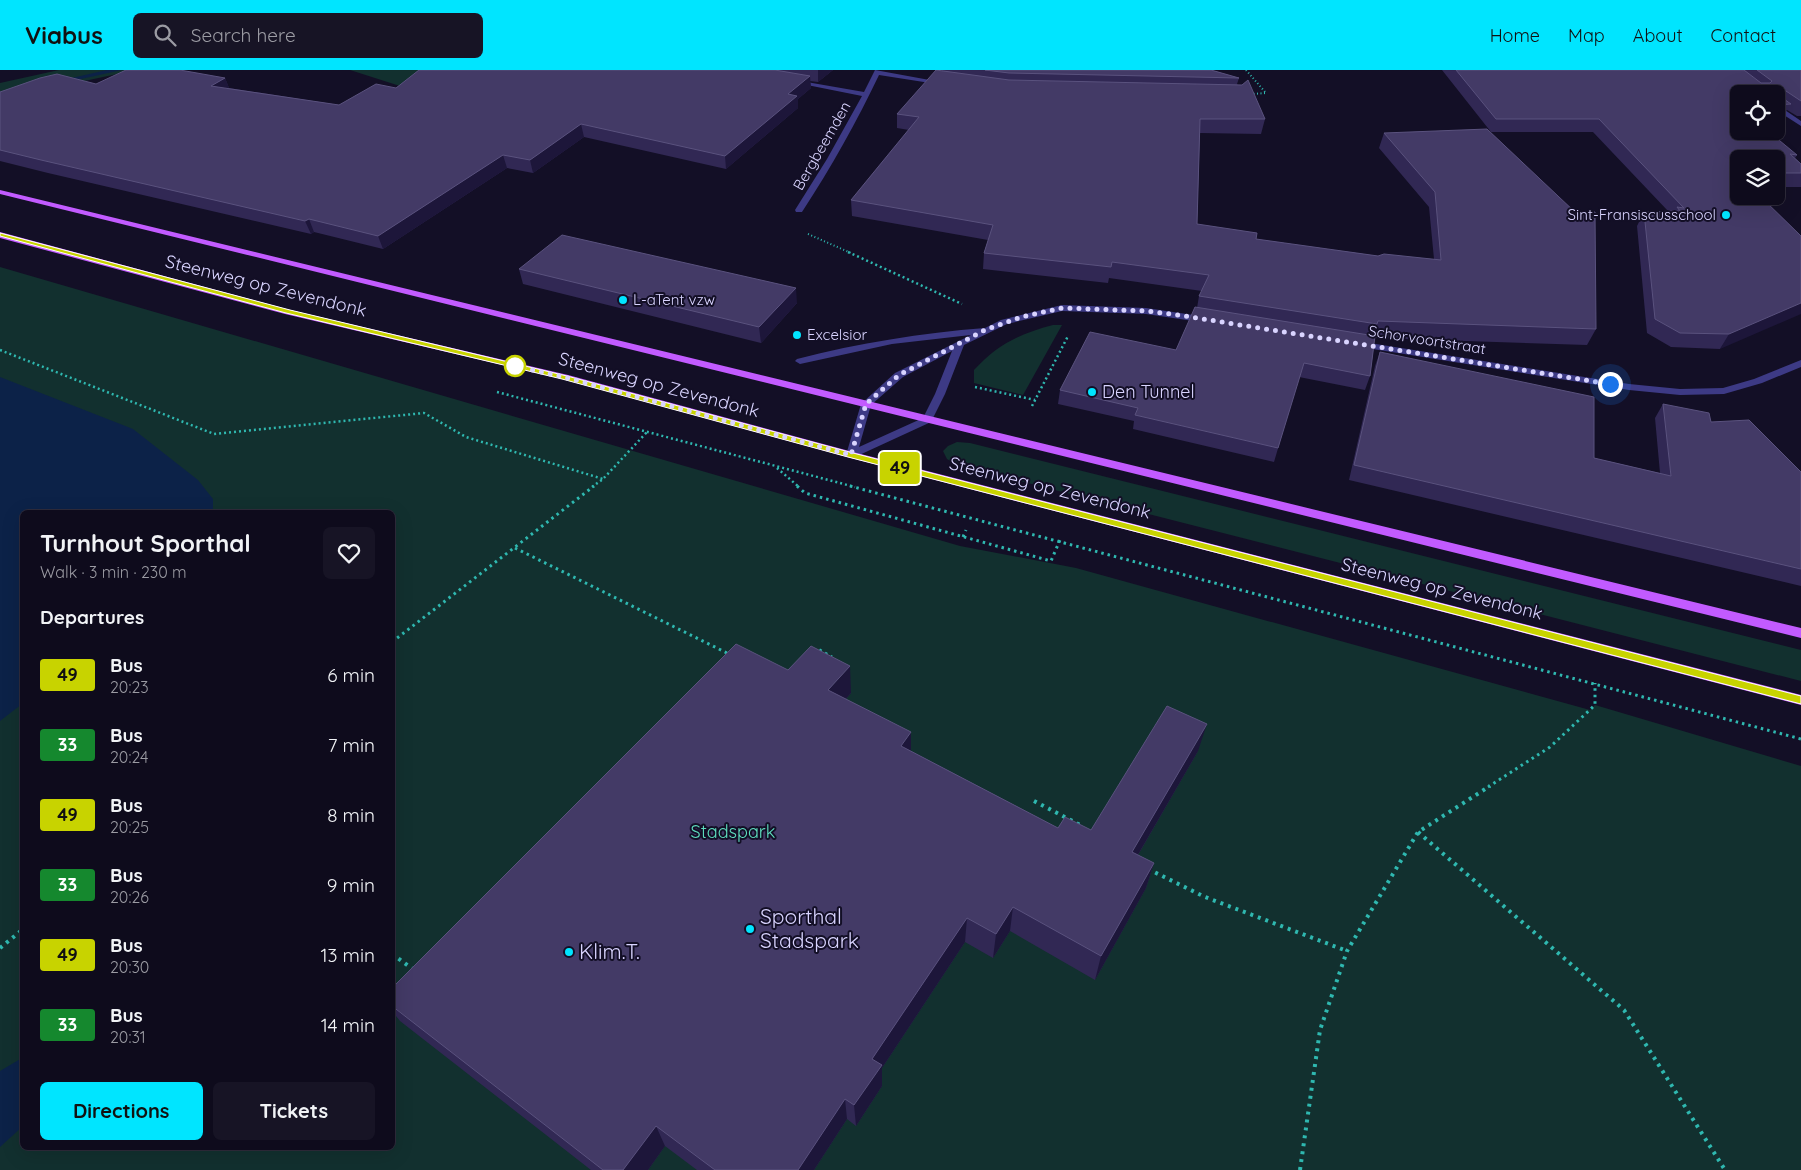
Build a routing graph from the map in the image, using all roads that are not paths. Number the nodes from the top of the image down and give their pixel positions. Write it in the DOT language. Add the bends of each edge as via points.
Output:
graph roads {
  1 [pos="877,72"];
  2 [pos="782,80"];
  3 [pos="948,84"];
  4 [pos="867,95"];
  5 [pos="1785,112"];
  6 [pos="1801,124"];
  7 [pos="0,192"];
  8 [pos="799,210"];
  9 [pos="0,235"];
  10 [pos="1213,321"];
  11 [pos="985,330"];
  12 [pos="1348,342"];
  13 [pos="960,343"];
  14 [pos="800,361"];
  15 [pos="1801,363"];
  16 [pos="866,404"];
  17 [pos="926,420"];
  18 [pos="851,455"];
  19 [pos="1801,633"];
  20 [pos="1801,700"];
  1 -- 3 [label="street, Bergbeemden"];
  1 -- 4 [label="street, Bergbeemden"];
  2 -- 4 [label="street, Bergbeemden"];
  4 -- 8 [label="street, Bergbeemden" via="829,165"];
  5 -- 6 [label="street"];
  7 -- 16 [label="main road, Steenweg op Zevendonk"];
  9 -- 18 [label="main road, Steenweg op Zevendonk" via="288,312 564,377"];
  10 -- 11 [label="street" via="1146,311 1055,309"];
  11 -- 13 [label="street"];
  11 -- 14 [label="street" via="937,334 841,350"];
  12 -- 15 [label="street, Schorvoortstraat" via="1629,387 1680,392 1724,391"];
  13 -- 16 [label="street" via="899,375"];
  13 -- 17 [label="street"];
  16 -- 17 [label="main road, Steenweg op Zevendonk"];
  16 -- 18 [label="street"];
  17 -- 18 [label="street"];
  17 -- 19 [label="main road, Steenweg op Zevendonk"];
  18 -- 20 [label="main road, Steenweg op Zevendonk"];
}
